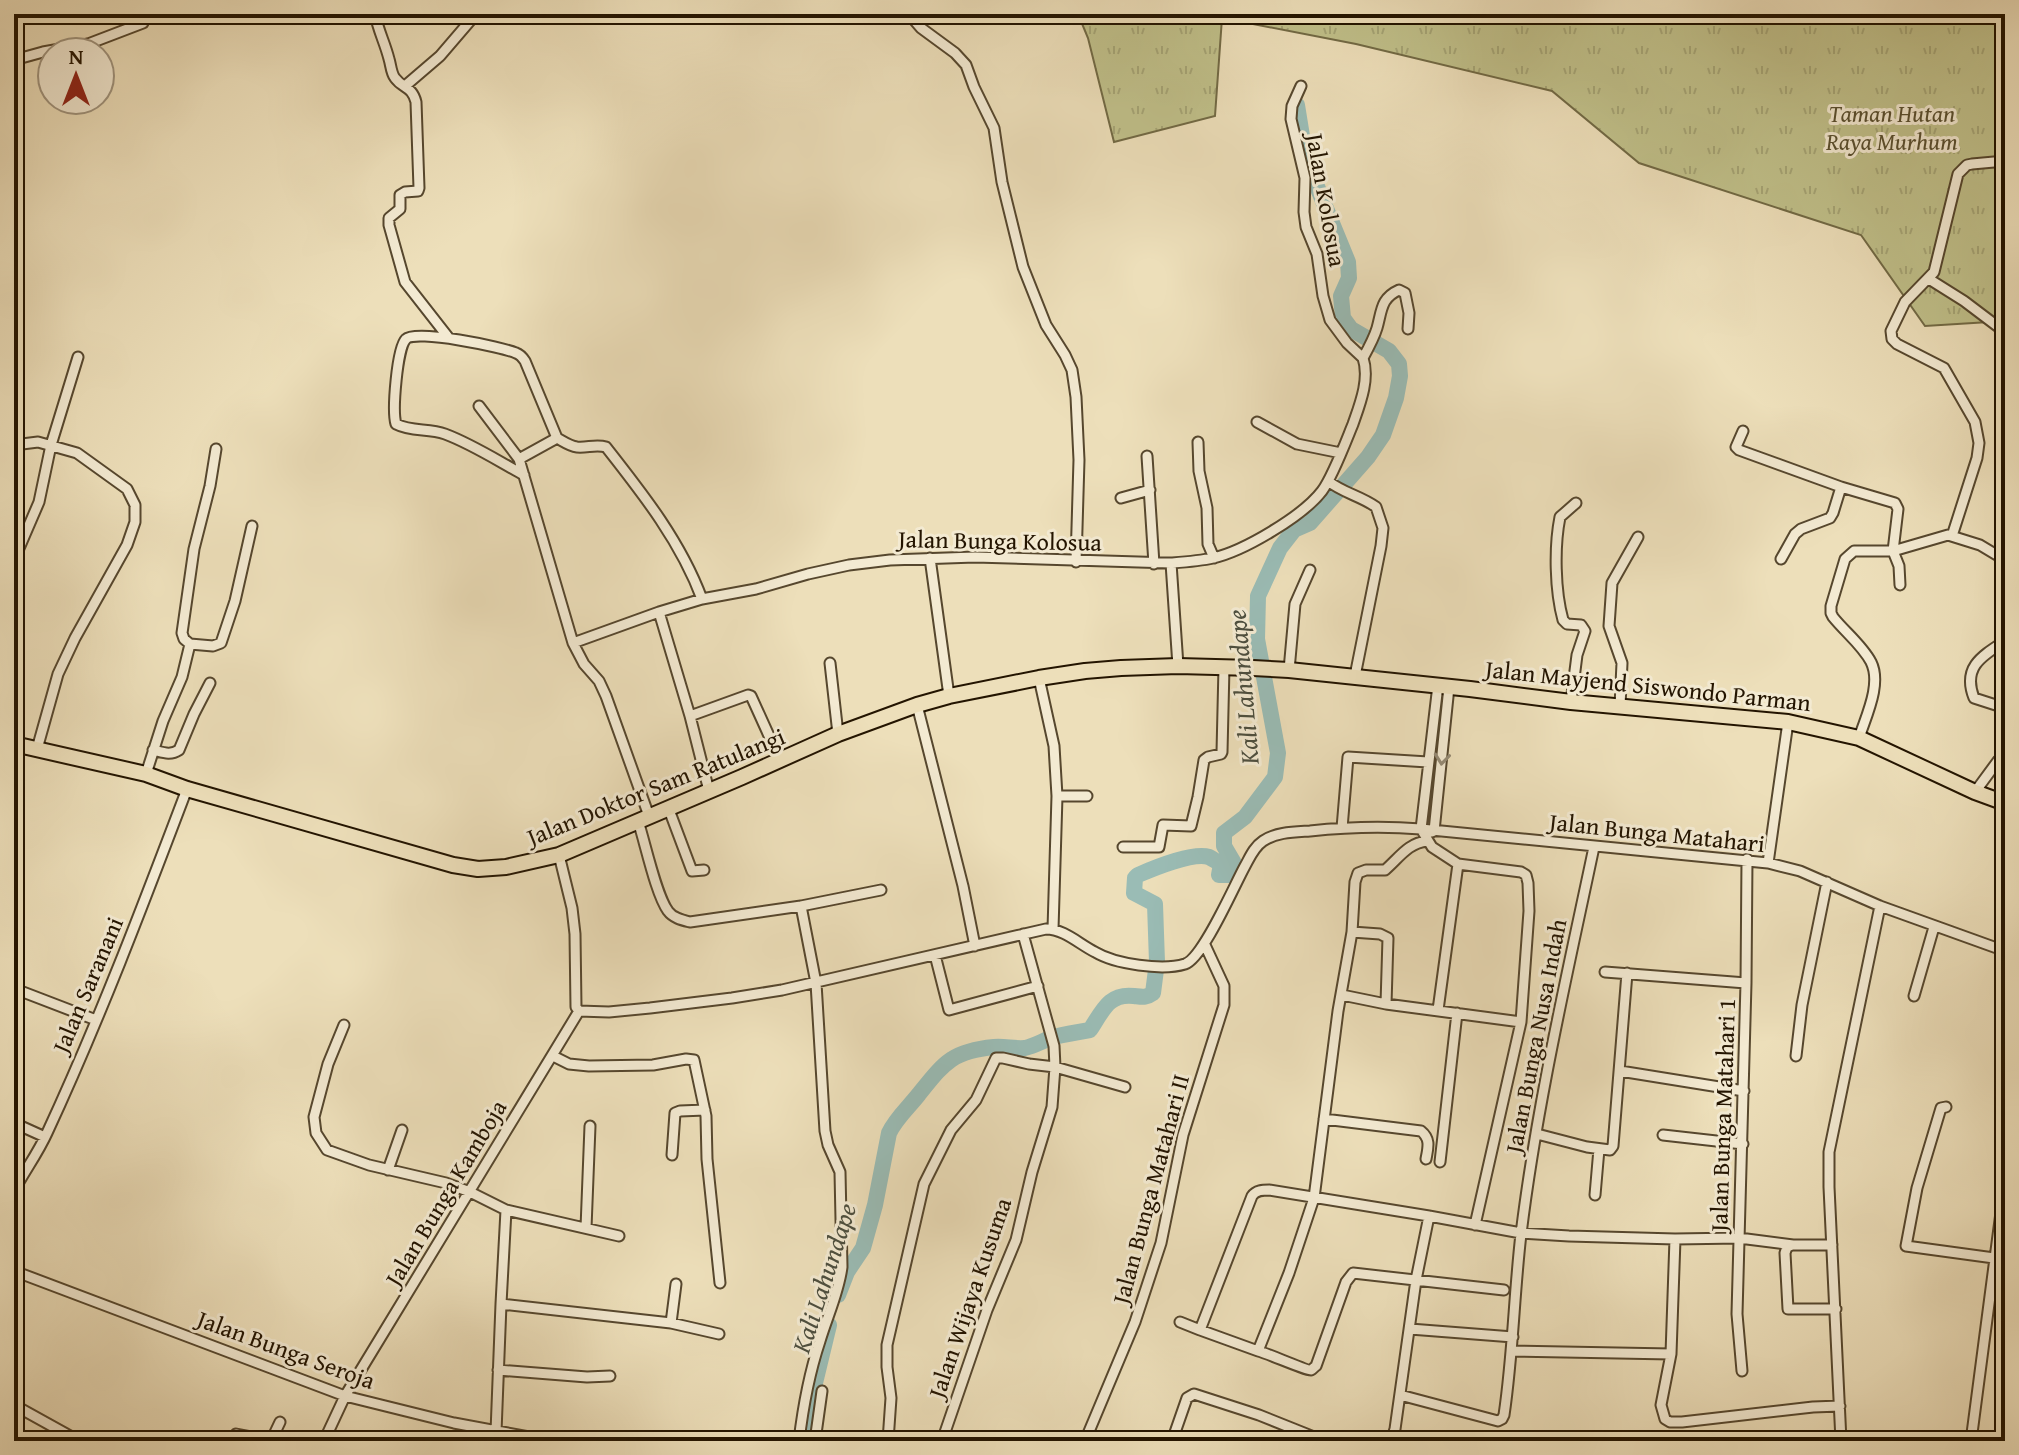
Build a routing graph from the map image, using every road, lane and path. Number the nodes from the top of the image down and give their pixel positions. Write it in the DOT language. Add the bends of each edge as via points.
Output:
graph roads {
  1 [pos="375,14"];
  2 [pos="476,14"];
  3 [pos="909,14"];
  4 [pos="143,23"];
  5 [pos="14,60"];
  6 [pos="405,86"];
  7 [pos="1301,86"];
  8 [pos="2005,161"];
  9 [pos="1929,279"];
  10 [pos="1408,329"];
  11 [pos="2005,332"];
  12 [pos="448,337"];
  13 [pos="78,357"];
  14 [pos="1363,358"];
  15 [pos="479,406"];
  16 [pos="1257,422"];
  17 [pos="1743,431"];
  18 [pos="557,438"];
  19 [pos="1198,442"];
  20 [pos="14,445"];
  21 [pos="51,445"];
  22 [pos="216,449"];
  23 [pos="1341,453"];
  24 [pos="1147,456"];
  25 [pos="519,459"];
  26 [pos="524,475"];
  27 [pos="1336,486"];
  28 [pos="1841,487"];
  29 [pos="1150,490"];
  30 [pos="1121,498"];
  31 [pos="1576,503"];
  32 [pos="252,526"];
  33 [pos="1952,536"];
  34 [pos="1638,537"];
  35 [pos="1893,551"];
  36 [pos="930,558"];
  37 [pos="1214,558"];
  38 [pos="1781,559"];
  39 [pos="14,560"];
  40 [pos="2005,560"];
  41 [pos="1076,562"];
  42 [pos="1171,563"];
  43 [pos="1154,564"];
  44 [pos="1310,570"];
  45 [pos="1900,585"];
  46 [pos="702,599"];
  47 [pos="659,612"];
  48 [pos="2005,641"];
  49 [pos="573,643"];
  50 [pos="190,644"];
  51 [pos="830,663"];
  52 [pos="1178,666"];
  53 [pos="1224,667"];
  54 [pos="1271,669"];
  55 [pos="1289,670"];
  56 [pos="1355,676"];
  57 [pos="1039,678"];
  58 [pos="210,683"];
  59 [pos="1444,686"];
  60 [pos="949,696"];
  61 [pos="1571,702"];
  62 [pos="917,705"];
  63 [pos="1620,706"];
  64 [pos="2005,708"];
  65 [pos="690,716"];
  66 [pos="1788,722"];
  67 [pos="838,734"];
  68 [pos="1859,738"];
  69 [pos="2005,742"];
  70 [pos="14,744"];
  71 [pos="37,749"];
  72 [pos="153,750"];
  73 [pos="780,760"];
  74 [pos="1428,762"];
  75 [pos="146,774"];
  76 [pos="187,789"];
  77 [pos="709,791"];
  78 [pos="1975,792"];
  79 [pos="1057,796"];
  80 [pos="1087,796"];
  81 [pos="2005,803"];
  82 [pos="668,807"];
  83 [pos="644,819"];
  84 [pos="1342,828"];
  85 [pos="1427,834"];
  86 [pos="1123,847"];
  87 [pos="1594,847"];
  88 [pos="559,855"];
  89 [pos="1747,859"];
  90 [pos="1768,863"];
  91 [pos="1458,864"];
  92 [pos="704,870"];
  93 [pos="1827,882"];
  94 [pos="881,890"];
  95 [pos="801,906"];
  96 [pos="1880,906"];
  97 [pos="1934,927"];
  98 [pos="1053,929"];
  99 [pos="1352,932"];
  100 [pos="1023,934"];
  101 [pos="1205,945"];
  102 [pos="975,946"];
  103 [pos="2005,951"];
  104 [pos="935,955"];
  105 [pos="1605,972"];
  106 [pos="1627,973"];
  107 [pos="816,983"];
  108 [pos="1746,983"];
  109 [pos="1038,986"];
  110 [pos="23,992"];
  111 [pos="1342,995"];
  112 [pos="1914,996"];
  113 [pos="1386,1004"];
  114 [pos="1438,1010"];
  115 [pos="579,1011"];
  116 [pos="1457,1013"];
  117 [pos="96,1020"];
  118 [pos="1521,1022"];
  119 [pos="344,1025"];
  120 [pos="553,1056"];
  121 [pos="1796,1056"];
  122 [pos="1055,1067"];
  123 [pos="1620,1071"];
  124 [pos="1125,1087"];
  125 [pos="1744,1091"];
  126 [pos="1946,1107"];
  127 [pos="705,1110"];
  128 [pos="1324,1119"];
  129 [pos="14,1123"];
  130 [pos="590,1126"];
  131 [pos="402,1130"];
  132 [pos="1537,1134"];
  133 [pos="1663,1135"];
  134 [pos="45,1137"];
  135 [pos="1743,1144"];
  136 [pos="1599,1149"];
  137 [pos="672,1155"];
  138 [pos="1426,1159"];
  139 [pos="1440,1162"];
  140 [pos="388,1170"];
  141 [pos="2005,1182"];
  142 [pos="14,1191"];
  143 [pos="470,1192"];
  144 [pos="1595,1195"];
  145 [pos="1314,1198"];
  146 [pos="506,1210"];
  147 [pos="1429,1216"];
  148 [pos="1475,1225"];
  149 [pos="586,1228"];
  150 [pos="1521,1233"];
  151 [pos="619,1236"];
  152 [pos="1739,1238"];
  153 [pos="1675,1239"];
  154 [pos="1793,1245"];
  155 [pos="1832,1245"];
  156 [pos="1994,1258"];
  157 [pos="14,1271"];
  158 [pos="1416,1280"];
  159 [pos="720,1283"];
  160 [pos="676,1284"];
  161 [pos="1504,1290"];
  162 [pos="501,1304"];
  163 [pos="1836,1309"];
  164 [pos="1180,1322"];
  165 [pos="671,1323"];
  166 [pos="1410,1329"];
  167 [pos="1200,1330"];
  168 [pos="719,1334"];
  169 [pos="1513,1337"];
  170 [pos="1258,1351"];
  171 [pos="1511,1351"];
  172 [pos="1671,1354"];
  173 [pos="498,1370"];
  174 [pos="1742,1371"];
  175 [pos="610,1376"];
  176 [pos="822,1391"];
  177 [pos="1400,1395"];
  178 [pos="345,1396"];
  179 [pos="14,1405"];
  180 [pos="1840,1406"];
  181 [pos="280,1422"];
  182 [pos="496,1432"];
  183 [pos="236,1434"];
  184 [pos="2005,1437"];
  185 [pos="79,1441"];
  186 [pos="271,1441"];
  187 [pos="324,1441"];
  188 [pos="551,1441"];
  189 [pos="799,1441"];
  190 [pos="815,1441"];
  191 [pos="888,1441"];
  192 [pos="942,1441"];
  193 [pos="1085,1441"];
  194 [pos="1172,1441"];
  195 [pos="1324,1441"];
  196 [pos="1391,1441"];
  197 [pos="1841,1441"];
  198 [pos="1971,1441"];
  199 [pos="1994,1441"];
  1 -- 6 [label="street" via="396,80"];
  2 -- 6 [label="street"];
  3 -- 41 [label="street" via="966,65 994,128 1023,267 1046,325 1072,370 1079,460"];
  4 -- 5 [label="street" via="88,44"];
  6 -- 12 [label="street" via="416,102 419,188 400,195 400,209 389,225 405,282"];
  7 -- 14 [label="street, Jalan Kolosua" via="1291,119 1305,178 1306,227 1330,320"];
  8 -- 9 [label="street" via="1967,165 1958,174"];
  9 -- 11 [label="street"];
  9 -- 33 [label="street" via="1905,302 1891,331 1897,344 1944,368 1975,422 1977,458"];
  10 -- 14 [label="street" via="1408,302 1399,290 1384,301"];
  12 -- 18 [label="street" via="521,357"];
  12 -- 26 [label="street" via="413,335 405,340 394,394 396,424 446,434"];
  13 -- 21 [label="street"];
  14 -- 23 [label="street, Jalan Bunga Kolosua" via="1366,375"];
  15 -- 25 [label="street"];
  16 -- 23 [label="street" via="1297,444"];
  17 -- 28 [label="street" via="1739,450"];
  18 -- 25 [label="street"];
  18 -- 46 [label="street" via="577,447 606,447 687,561"];
  19 -- 37 [label="street" via="1208,544"];
  20 -- 21 [label="street"];
  21 -- 39 [label="street" via="39,502"];
  21 -- 71 [label="street" via="77,453 127,489 136,512 127,545 58,674"];
  22 -- 50 [label="street" via="182,633"];
  23 -- 27 [label="street, Jalan Bunga Kolosua"];
  24 -- 29 [label="street"];
  25 -- 26 [label="street"];
  26 -- 49 [label="street"];
  27 -- 37 [label="street, Jalan Bunga Kolosua" via="1247,544"];
  27 -- 56 [label="street" via="1376,507 1383,528"];
  28 -- 35 [label="street" via="1898,506"];
  28 -- 38 [label="street" via="1830,518 1795,534"];
  29 -- 30 [label="street"];
  29 -- 43 [label="street"];
  31 -- 61 [label="street" via="1560,517 1558,541 1563,620 1585,631"];
  32 -- 50 [label="street" via="221,643"];
  33 -- 35 [label="street"];
  33 -- 40 [label="street"];
  34 -- 63 [label="street" via="1612,583 1609,626 1622,663"];
  35 -- 45 [label="street"];
  35 -- 68 [label="street" via="1851,553 1830,610 1873,669"];
  36 -- 41 [label="street, Jalan Bunga Kolosua"];
  36 -- 46 [label="street, Jalan Bunga Kolosua" via="849,565"];
  36 -- 60 [label="street"];
  37 -- 42 [label="street, Jalan Bunga Kolosua"];
  41 -- 43 [label="street, Jalan Bunga Kolosua"];
  42 -- 43 [label="street, Jalan Bunga Kolosua"];
  42 -- 52 [label="street"];
  44 -- 55 [label="street" via="1295,604"];
  46 -- 47 [label="street, Jalan Bunga Kolosua"];
  47 -- 49 [label="street, Jalan Bunga Kolosua"];
  47 -- 65 [label="street"];
  48 -- 64 [label="street" via="1977,661 1971,674 1974,698"];
  49 -- 83 [label="street" via="606,696"];
  50 -- 72 [label="street"];
  51 -- 67 [label="street"];
  52 -- 53 [label="highway, Jalan Doktor Sam Ratulangi"];
  52 -- 57 [label="highway, Jalan Doktor Sam Ratulangi"];
  53 -- 54 [label="highway, Jalan Doktor Sam Ratulangi"];
  53 -- 86 [label="street" via="1222,752 1204,760 1191,826 1163,825 1159,847"];
  54 -- 55 [label="highway, Jalan Mayjend Siswondo Parman"];
  55 -- 56 [label="highway, Jalan Mayjend Siswondo Parman"];
  56 -- 59 [label="highway, Jalan Mayjend Siswondo Parman"];
  57 -- 60 [label="highway, Jalan Doktor Sam Ratulangi"];
  57 -- 79 [label="street" via="1054,746"];
  58 -- 72 [label="street" via="179,750"];
  59 -- 61 [label="highway, Jalan Mayjend Siswondo Parman"];
  59 -- 74 [label="street"];
  59 -- 85 [label="street, one-way"];
  60 -- 62 [label="highway, Jalan Doktor Sam Ratulangi"];
  61 -- 63 [label="highway, Jalan Mayjend Siswondo Parman"];
  62 -- 67 [label="highway, Jalan Doktor Sam Ratulangi"];
  62 -- 102 [label="street"];
  63 -- 66 [label="highway, Jalan Mayjend Siswondo Parman"];
  65 -- 73 [label="street" via="749,695"];
  65 -- 77 [label="street"];
  66 -- 68 [label="highway, Jalan Mayjend Siswondo Parman"];
  66 -- 90 [label="street"];
  67 -- 73 [label="highway, Jalan Doktor Sam Ratulangi"];
  68 -- 78 [label="highway, Jalan Mayjend Siswondo Parman"];
  69 -- 78 [label="street"];
  70 -- 71 [label="highway, Jalan Doktor Sam Ratulangi"];
  71 -- 75 [label="highway, Jalan Doktor Sam Ratulangi"];
  72 -- 75 [label="street"];
  73 -- 77 [label="highway, Jalan Doktor Sam Ratulangi"];
  74 -- 84 [label="street" via="1348,757"];
  74 -- 85 [label="street"];
  75 -- 76 [label="highway, Jalan Doktor Sam Ratulangi"];
  76 -- 88 [label="highway, Jalan Doktor Sam Ratulangi" via="453,865 506,867"];
  76 -- 117 [label="street, Jalan Saranani"];
  77 -- 82 [label="highway, Jalan Doktor Sam Ratulangi"];
  78 -- 81 [label="highway, Jalan Mayjend Siswondo Parman"];
  79 -- 80 [label="street"];
  79 -- 98 [label="street"];
  82 -- 83 [label="highway, Jalan Doktor Sam Ratulangi"];
  82 -- 92 [label="street" via="692,871"];
  83 -- 88 [label="highway, Jalan Doktor Sam Ratulangi"];
  83 -- 95 [label="street" via="661,896 675,917 690,922"];
  84 -- 85 [label="street, Jalan Bunga Matahari"];
  84 -- 101 [label="street, Jalan Bunga Matahari" via="1261,842"];
  85 -- 87 [label="street, Jalan Bunga Matahari"];
  85 -- 91 [label="street" via="1437,851"];
  85 -- 99 [label="street" via="1385,870 1358,873"];
  87 -- 89 [label="street, Jalan Bunga Matahari"];
  87 -- 132 [label="street, Jalan Bunga Nusa Indah"];
  88 -- 115 [label="street" via="574,921"];
  89 -- 90 [label="street, Jalan Bunga Matahari"];
  89 -- 108 [label="street, Jalan Bunga Matahari 1"];
  90 -- 93 [label="street, Jalan Bunga Matahari"];
  91 -- 114 [label="street"];
  91 -- 118 [label="street" via="1521,872 1528,878"];
  93 -- 96 [label="street, Jalan Bunga Matahari"];
  93 -- 121 [label="street"];
  94 -- 95 [label="street"];
  95 -- 107 [label="street"];
  96 -- 97 [label="street, Jalan Bunga Matahari"];
  96 -- 155 [label="street" via="1829,1152"];
  97 -- 103 [label="street, Jalan Bunga Matahari"];
  97 -- 112 [label="street"];
  98 -- 100 [label="street"];
  98 -- 101 [label="street, Jalan Bunga Matahari" via="1111,960 1134,965 1183,965"];
  99 -- 111 [label="street"];
  99 -- 113 [label="street" via="1388,938"];
  100 -- 102 [label="street"];
  100 -- 109 [label="street, Jalan Wijaya Kusuma"];
  101 -- 193 [label="street, Jalan Bunga Matahari II" via="1224,986 1224,1005 1183,1135 1161,1243 1135,1322"];
  102 -- 104 [label="street"];
  104 -- 107 [label="street"];
  104 -- 109 [label="street" via="949,1010"];
  105 -- 106 [label="street"];
  106 -- 108 [label="street"];
  106 -- 123 [label="street"];
  107 -- 115 [label="street" via="705,1002"];
  107 -- 189 [label="street" via="825,1131 840,1172 842,1267 807,1389"];
  108 -- 125 [label="street, Jalan Bunga Matahari 1"];
  109 -- 122 [label="street, Jalan Wijaya Kusuma" via="1052,1033"];
  110 -- 117 [label="street"];
  111 -- 113 [label="street"];
  111 -- 128 [label="street"];
  113 -- 114 [label="street"];
  114 -- 116 [label="street"];
  115 -- 120 [label="street, Jalan Bunga Kamboja"];
  116 -- 118 [label="street"];
  116 -- 139 [label="street"];
  117 -- 134 [label="street, Jalan Saranani"];
  118 -- 148 [label="street"];
  119 -- 140 [label="street" via="315,1110 316,1133 331,1153"];
  120 -- 127 [label="street" via="589,1066 693,1059"];
  120 -- 143 [label="street, Jalan Bunga Kamboja"];
  122 -- 124 [label="street"];
  122 -- 191 [label="street" via="996,1058 928,1174 887,1345"];
  122 -- 192 [label="street, Jalan Wijaya Kusuma" via="1050,1116 1016,1240"];
  123 -- 125 [label="street"];
  123 -- 136 [label="street" via="1613,1146"];
  125 -- 135 [label="street, Jalan Bunga Matahari 1"];
  126 -- 156 [label="street" via="1941,1108 1917,1188 1906,1246"];
  127 -- 137 [label="street" via="675,1113"];
  127 -- 159 [label="street"];
  128 -- 138 [label="street" via="1421,1131 1427,1138"];
  128 -- 145 [label="street"];
  129 -- 134 [label="street"];
  130 -- 149 [label="street"];
  131 -- 140 [label="street"];
  132 -- 136 [label="street"];
  132 -- 150 [label="street, Jalan Bunga Nusa Indah"];
  133 -- 135 [label="street"];
  134 -- 142 [label="street, Jalan Saranani"];
  135 -- 152 [label="street, Jalan Bunga Matahari 1"];
  136 -- 144 [label="street"];
  140 -- 143 [label="street"];
  141 -- 156 [label="street"];
  143 -- 146 [label="street"];
  143 -- 178 [label="street, Jalan Bunga Kamboja"];
  145 -- 147 [label="street"];
  145 -- 167 [label="street" via="1269,1190 1254,1193"];
  145 -- 170 [label="street"];
  146 -- 149 [label="street"];
  146 -- 162 [label="street"];
  147 -- 148 [label="street"];
  147 -- 158 [label="street"];
  148 -- 150 [label="street"];
  149 -- 151 [label="street"];
  150 -- 153 [label="street"];
  150 -- 169 [label="street, Jalan Bunga Nusa Indah"];
  152 -- 153 [label="street"];
  152 -- 154 [label="street"];
  152 -- 174 [label="street, Jalan Bunga Matahari 1"];
  153 -- 172 [label="street"];
  154 -- 155 [label="street"];
  154 -- 163 [label="street" via="1785,1253 1788,1309"];
  155 -- 163 [label="street"];
  156 -- 198 [label="street"];
  157 -- 178 [label="street, Jalan Bunga Seroja"];
  158 -- 161 [label="street"];
  158 -- 166 [label="street"];
  158 -- 170 [label="street" via="1350,1275 1313,1369"];
  160 -- 165 [label="street"];
  162 -- 165 [label="street"];
  162 -- 173 [label="street"];
  163 -- 180 [label="street"];
  164 -- 167 [label="street"];
  165 -- 168 [label="street"];
  166 -- 169 [label="street"];
  166 -- 177 [label="street"];
  167 -- 170 [label="street"];
  169 -- 171 [label="street, Jalan Bunga Nusa Indah"];
  171 -- 172 [label="street"];
  171 -- 177 [label="street, Jalan Bunga Nusa Indah" via="1499,1421"];
  172 -- 180 [label="street" via="1661,1405 1668,1421"];
  173 -- 175 [label="street"];
  173 -- 182 [label="street"];
  176 -- 190 [label="street"];
  177 -- 196 [label="street"];
  178 -- 182 [label="street, Jalan Bunga Seroja"];
  178 -- 187 [label="street, Jalan Bunga Kamboja"];
  179 -- 185 [label="street"];
  180 -- 197 [label="street"];
  181 -- 186 [label="street"];
  182 -- 188 [label="street, Jalan Bunga Seroja"];
  183 -- 186 [label="street"];
  184 -- 199 [label="main road"];
  194 -- 195 [label="street" via="1187,1398 1194,1394"];
}
